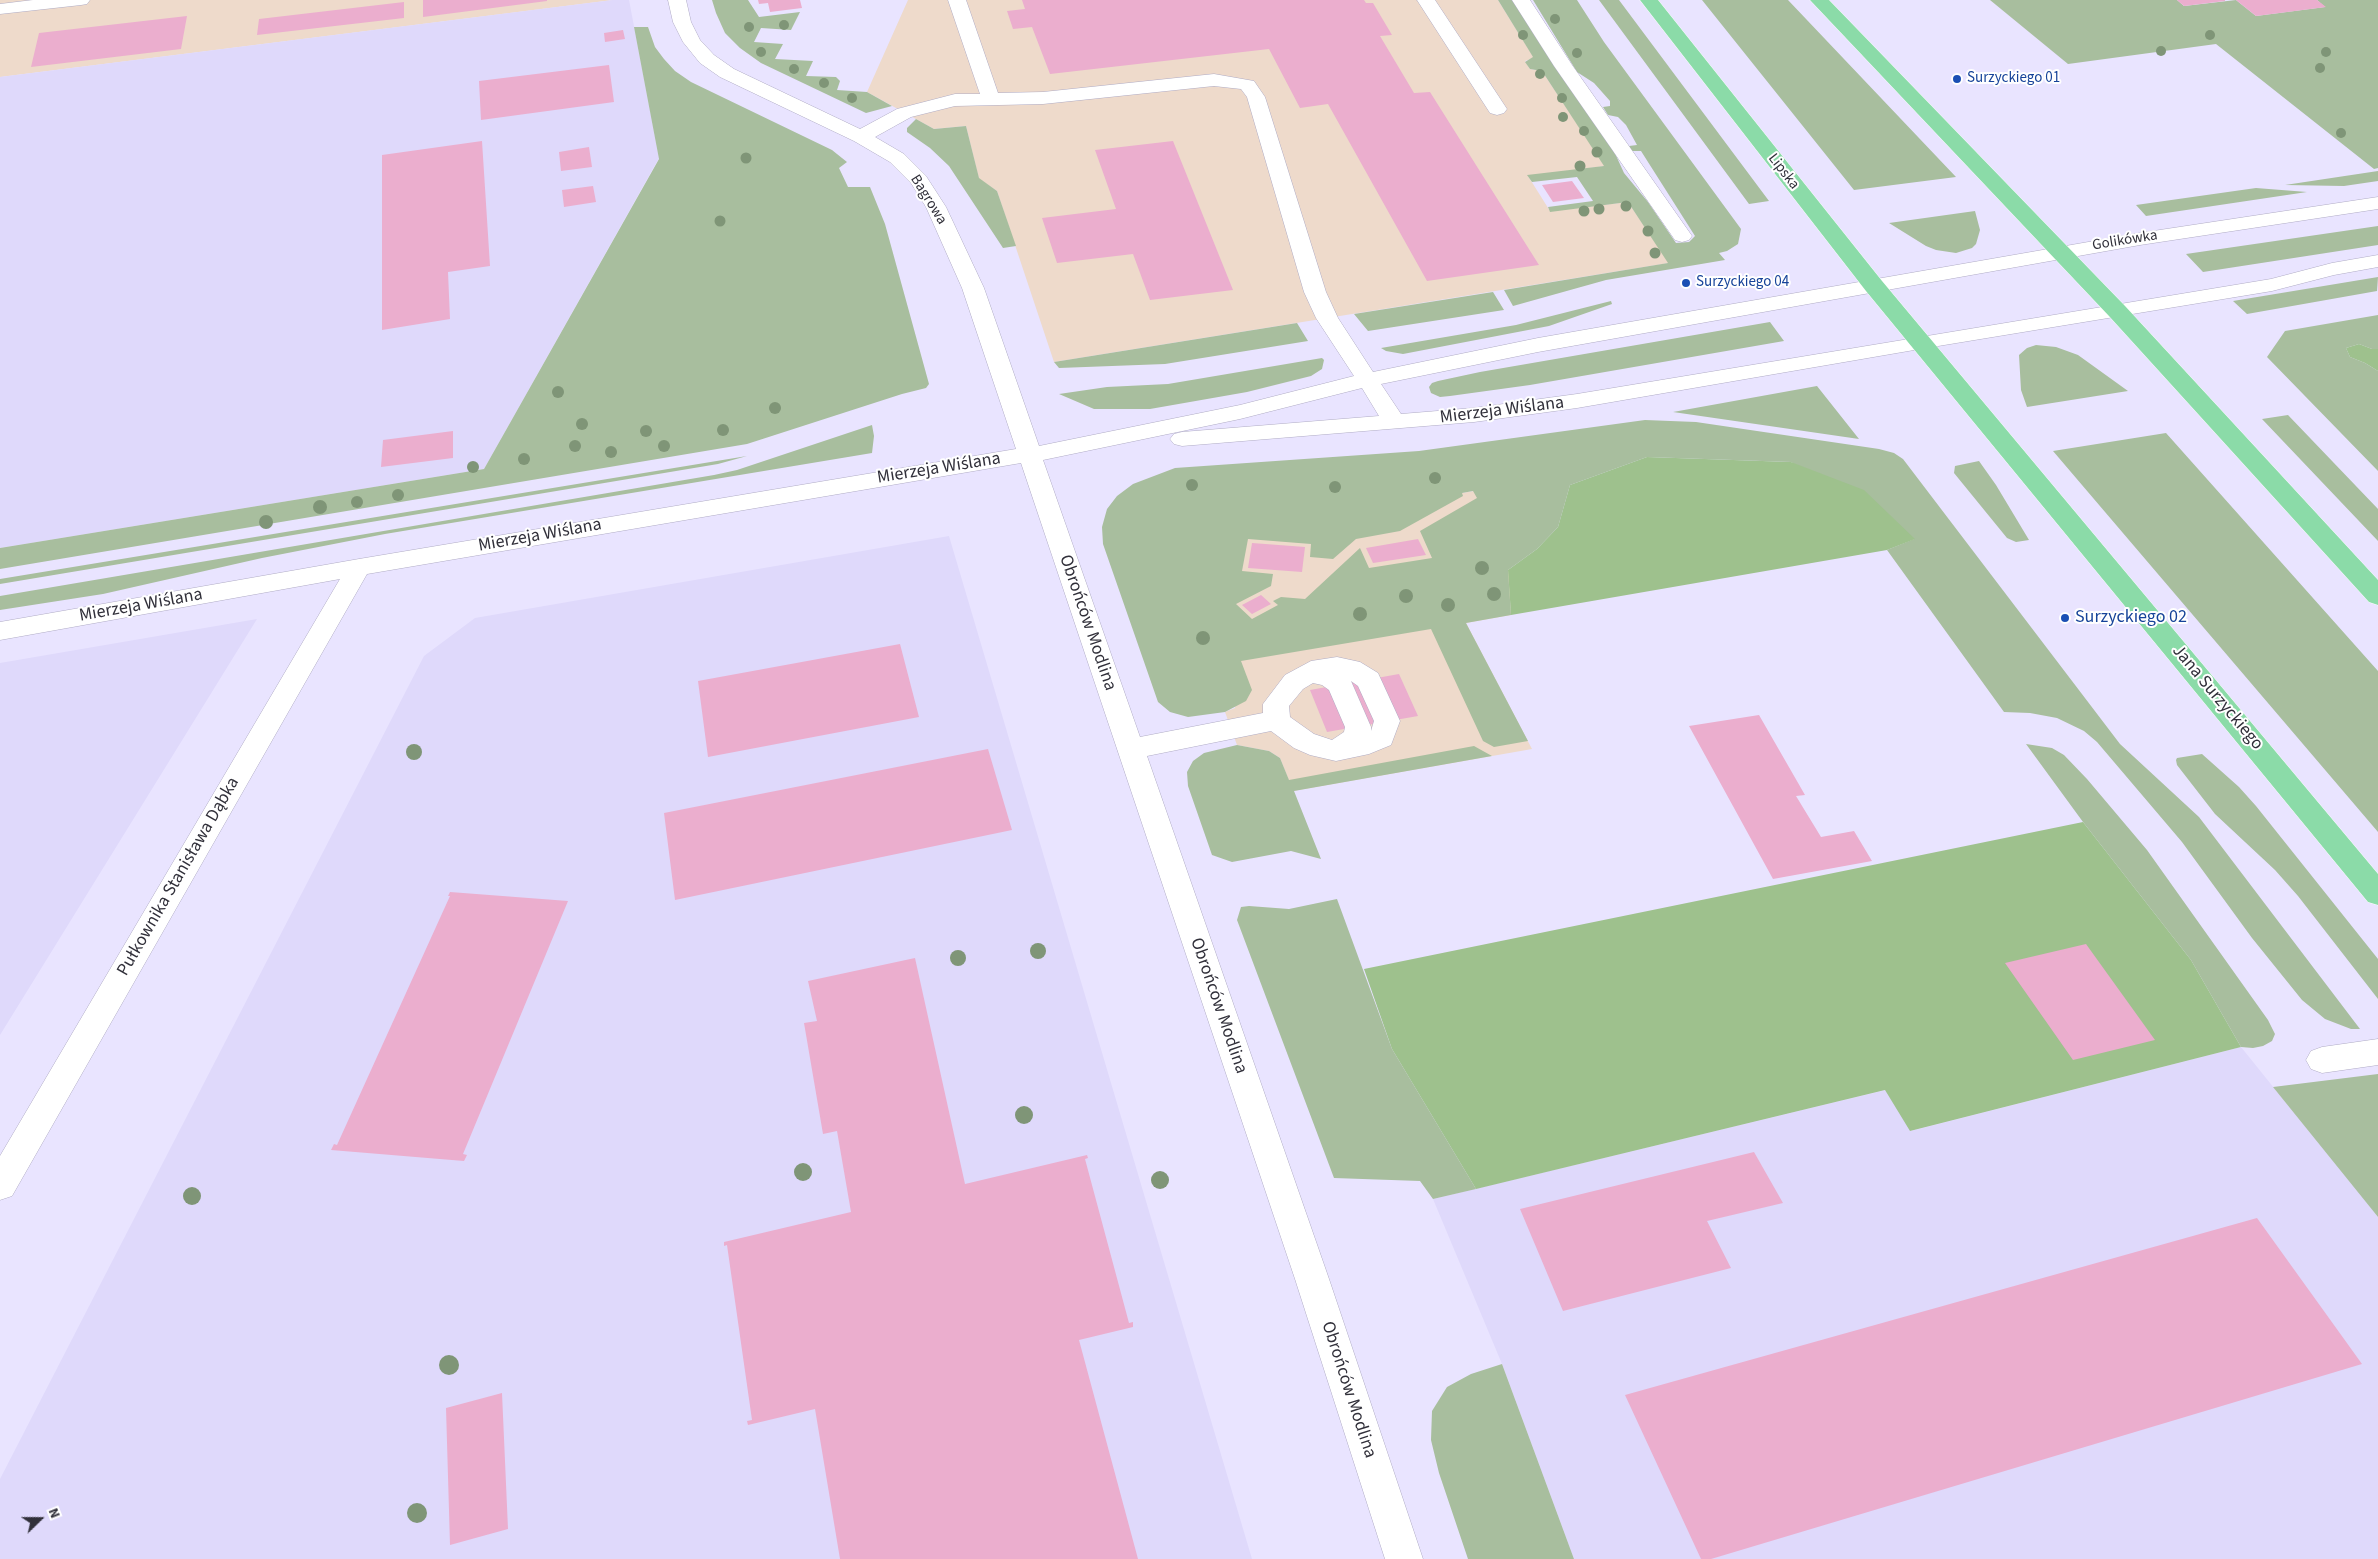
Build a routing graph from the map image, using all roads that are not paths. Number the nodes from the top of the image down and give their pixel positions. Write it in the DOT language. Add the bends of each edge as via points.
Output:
graph roads {
  1 [pos="81,0"];
  2 [pos="677,0"];
  3 [pos="957,0"];
  4 [pos="1426,0"];
  5 [pos="1521,0"];
  6 [pos="1650,0"];
  7 [pos="1819,0"];
  8 [pos="0,10"];
  9 [pos="991,99"];
  10 [pos="1497,109"];
  11 [pos="861,137"];
  12 [pos="2378,204"];
  13 [pos="1682,236"];
  14 [pos="2062,252"];
  15 [pos="2378,261"];
  16 [pos="1874,286"];
  17 [pos="2117,311"];
  18 [pos="1920,342"];
  19 [pos="1368,380"];
  20 [pos="1395,422"];
  21 [pos="1080,446"];
  22 [pos="1030,454"];
  23 [pos="359,567"];
  24 [pos="2378,596"];
  25 [pos="0,631"];
  26 [pos="1277,720"];
  27 [pos="1130,749"];
  28 [pos="2378,894"];
  29 [pos="2378,1052"];
  30 [pos="2322,1060"];
  31 [pos="0,1186"];
  32 [pos="1404,1559"];
  1 -- 8 [label="street"];
  2 -- 11 [label="street, Bagrowa" via="682,22 692,42 707,59 727,73"];
  3 -- 9 [label="street"];
  4 -- 10 [label="street"];
  5 -- 13 [label="street"];
  6 -- 16 [label="main road, Lipska"];
  7 -- 14 [label="main road"];
  9 -- 11 [label="street" via="955,100 927,106 904,113"];
  9 -- 19 [label="street" via="1043,98 1214,80 1247,85 1256,97 1315,292"];
  11 -- 22 [label="street, Bagrowa" via="896,158 919,180 936,207 973,288"];
  12 -- 14 [label="street, Golikówka"];
  14 -- 16 [label="street, Golikówka"];
  14 -- 17 [label="main road"];
  15 -- 17 [label="street" via="2272,285"];
  16 -- 18 [label="main road, Lipska"];
  16 -- 19 [label="street, Mierzeja Wiślana" via="1538,345"];
  17 -- 18 [label="street"];
  17 -- 24 [label="main road"];
  18 -- 20 [label="street, Mierzeja Wiślana" via="1577,402"];
  18 -- 28 [label="main road, Jana Surzyckiego"];
  19 -- 20 [label="street"];
  19 -- 21 [label="street, Mierzeja Wiślana" via="1240,412"];
  20 -- 21 [label="street, Mierzeja Wiślana"];
  21 -- 22 [label="street, Mierzeja Wiślana"];
  22 -- 23 [label="street, Mierzeja Wiślana"];
  22 -- 27 [label="street, Obrońców Modlina"];
  23 -- 25 [label="street, Mierzeja Wiślana"];
  23 -- 31 [label="street, Pułkownika Stanisława Dąbka"];
  26 -- 26 [label="street" via="1276,704 1294,682 1306,674 1321,674 1340,685 1358,726 1356,737 1336,752 1304,741"];
  26 -- 27 [label="street"];
  27 -- 32 [label="street, Obrońców Modlina" via="1312,1279"];
  29 -- 30 [label="street"];
}
